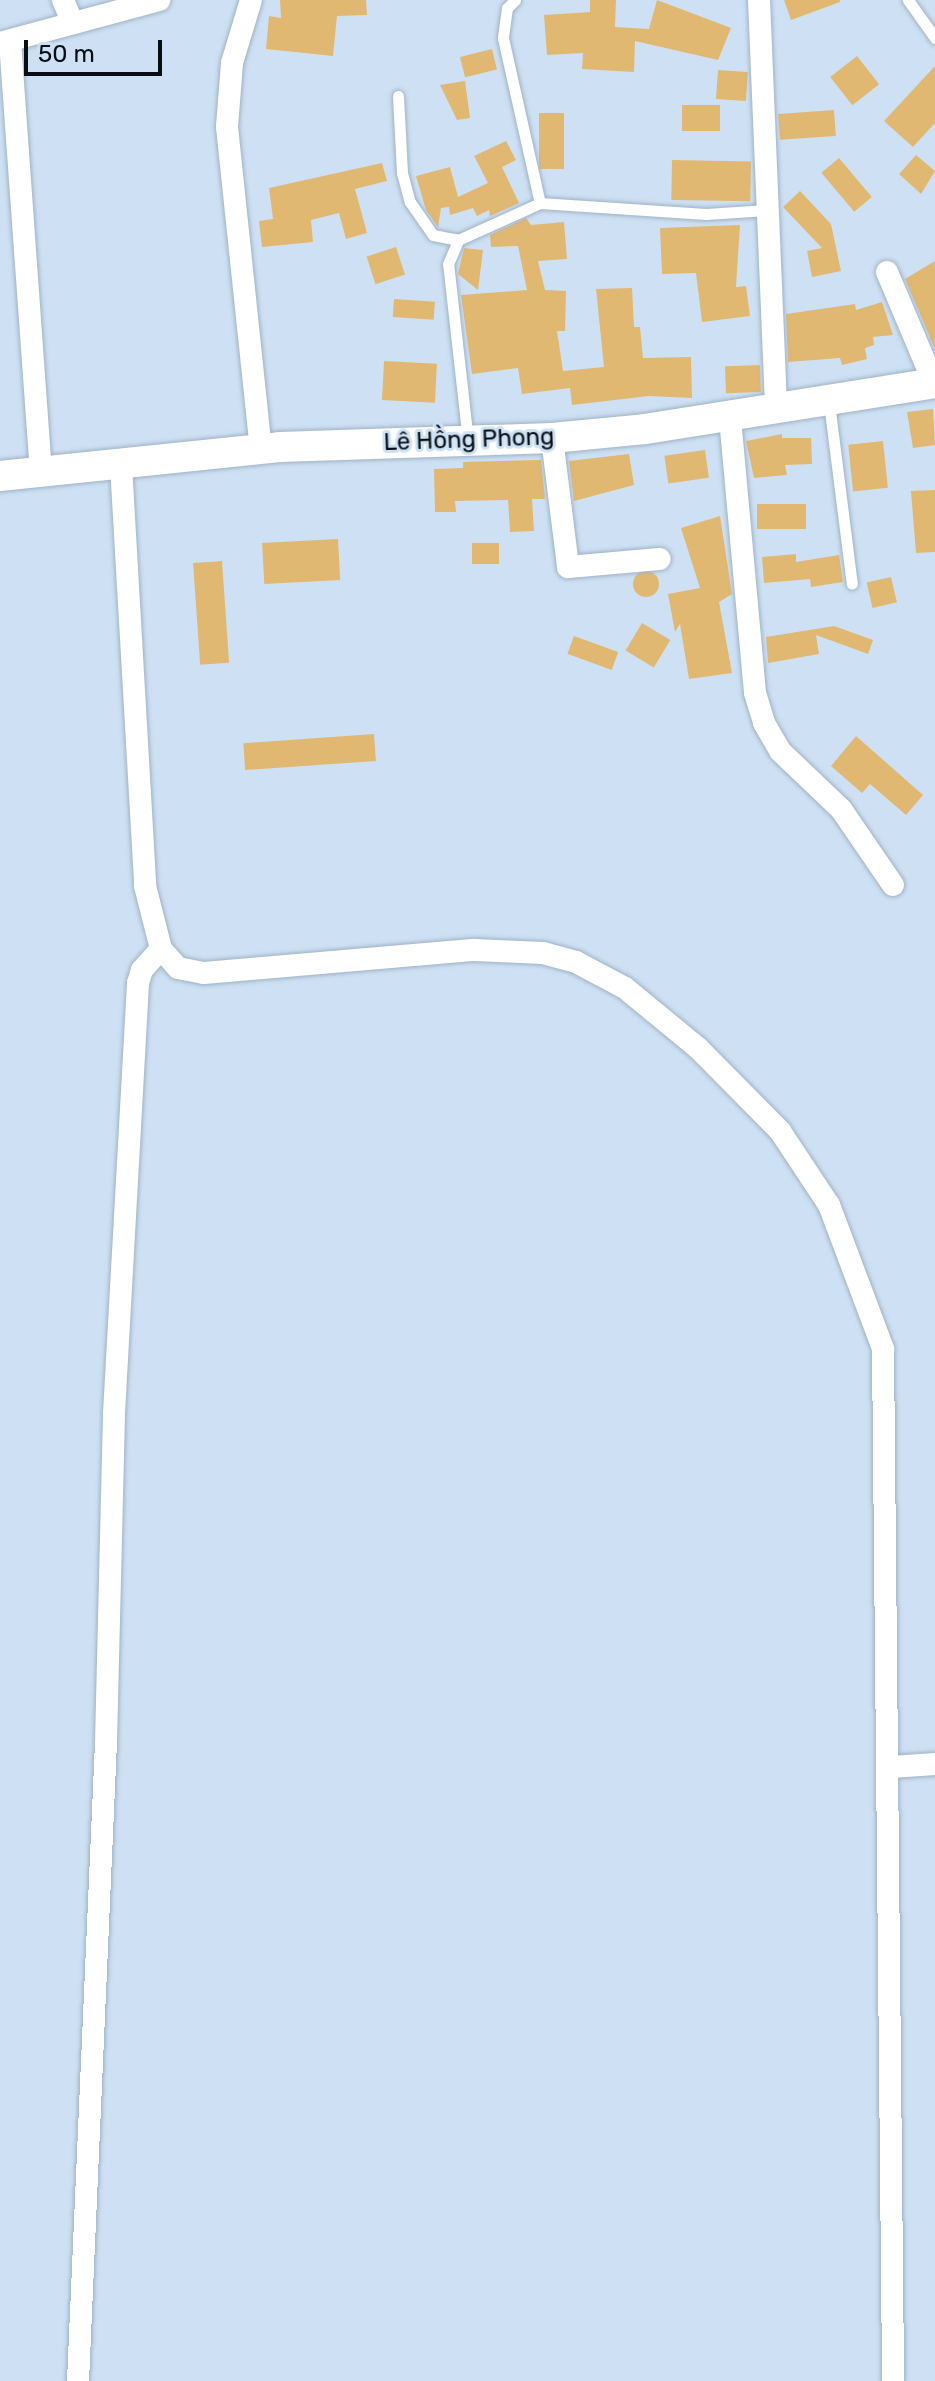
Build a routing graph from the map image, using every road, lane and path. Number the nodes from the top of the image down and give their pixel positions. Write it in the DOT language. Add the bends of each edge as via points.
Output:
graph roads {
  1 [pos="63,0"];
  2 [pos="159,0"];
  3 [pos="251,0"];
  4 [pos="515,0"];
  5 [pos="759,0"];
  6 [pos="908,0"];
  7 [pos="72,21"];
  8 [pos="935,38"];
  9 [pos="5,42"];
  10 [pos="398,96"];
  11 [pos="540,203"];
  12 [pos="767,210"];
  13 [pos="458,240"];
  14 [pos="887,272"];
  15 [pos="934,383"];
  16 [pos="829,401"];
  17 [pos="776,411"];
  18 [pos="730,418"];
  19 [pos="552,438"];
  20 [pos="468,441"];
  21 [pos="261,449"];
  22 [pos="121,465"];
  23 [pos="41,473"];
  24 [pos="0,476"];
  25 [pos="660,559"];
  26 [pos="852,584"];
  27 [pos="893,885"];
  28 [pos="161,949"];
  29 [pos="935,1764"];
  30 [pos="891,1767"];
  31 [pos="78,2381"];
  32 [pos="893,2381"];
  1 -- 7 [label="street"];
  2 -- 7 [label="street"];
  3 -- 21 [label="street" via="232,63 227,127"];
  4 -- 11 [label="lane" via="507,8 503,38"];
  5 -- 12 [label="street"];
  6 -- 8 [label="lane"];
  7 -- 9 [label="street"];
  9 -- 23 [label="street"];
  10 -- 13 [label="lane" via="402,173 410,202 438,239"];
  11 -- 12 [label="lane" via="706,214"];
  11 -- 13 [label="lane"];
  12 -- 17 [label="street"];
  13 -- 20 [label="lane" via="448,264"];
  14 -- 15 [label="street"];
  15 -- 16 [label="street, Lê Hồng Phong"];
  16 -- 17 [label="street, Lê Hồng Phong"];
  16 -- 26 [label="lane"];
  17 -- 18 [label="street, Lê Hồng Phong"];
  18 -- 19 [label="street, Lê Hồng Phong"];
  18 -- 27 [label="street" via="755,693 764,723 780,751 841,809"];
  19 -- 20 [label="street, Lê Hồng Phong"];
  19 -- 25 [label="street" via="568,567"];
  20 -- 21 [label="street, Lê Hồng Phong"];
  21 -- 22 [label="street, Lê Hồng Phong"];
  22 -- 23 [label="street, Lê Hồng Phong"];
  22 -- 28 [label="street" via="145,886"];
  23 -- 24 [label="street, Lê Hồng Phong"];
  28 -- 30 [label="street" via="178,968 204,973 475,950 543,953 576,962 625,988 698,1048 780,1131 829,1205 883,1349"];
  28 -- 31 [label="street" via="142,970 136,1027 114,1413 106,1742"];
  29 -- 30 [label="street"];
  30 -- 32 [label="street"];
}
